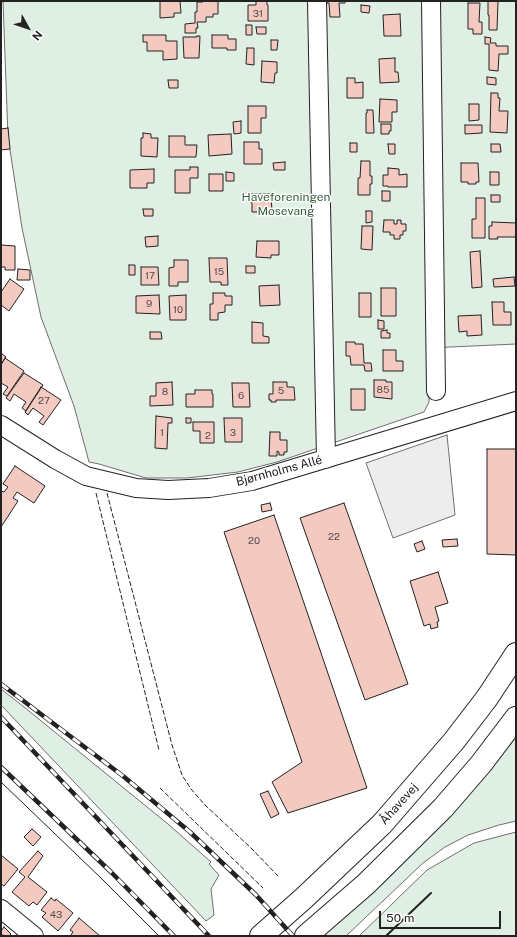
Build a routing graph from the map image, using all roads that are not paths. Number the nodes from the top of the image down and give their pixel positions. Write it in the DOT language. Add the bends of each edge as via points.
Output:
graph roads {
  1 [pos="317,1"];
  2 [pos="431,1"];
  3 [pos="436,391"];
  4 [pos="516,401"];
  5 [pos="1,425"];
  6 [pos="326,459"];
  7 [pos="516,654"];
  8 [pos="516,666"];
  9 [pos="516,718"];
  10 [pos="454,741"];
  11 [pos="1,909"];
  12 [pos="34,936"];
  13 [pos="261,936"];
  14 [pos="306,936"];
  1 -- 6 [label="street"];
  2 -- 3 [label="street"];
  4 -- 6 [label="street, Bjørnholms Allé"];
  5 -- 6 [label="street, Bjørnholms Allé" via="55,460 86,476 136,488 209,488 252,481"];
  7 -- 10 [label="main road, Åhavevej"];
  8 -- 10 [label="main road"];
  9 -- 14 [label="main road" via="443,808 366,884"];
  10 -- 13 [label="main road, Åhavevej" via="382,824"];
  11 -- 12 [label="street"];
}
